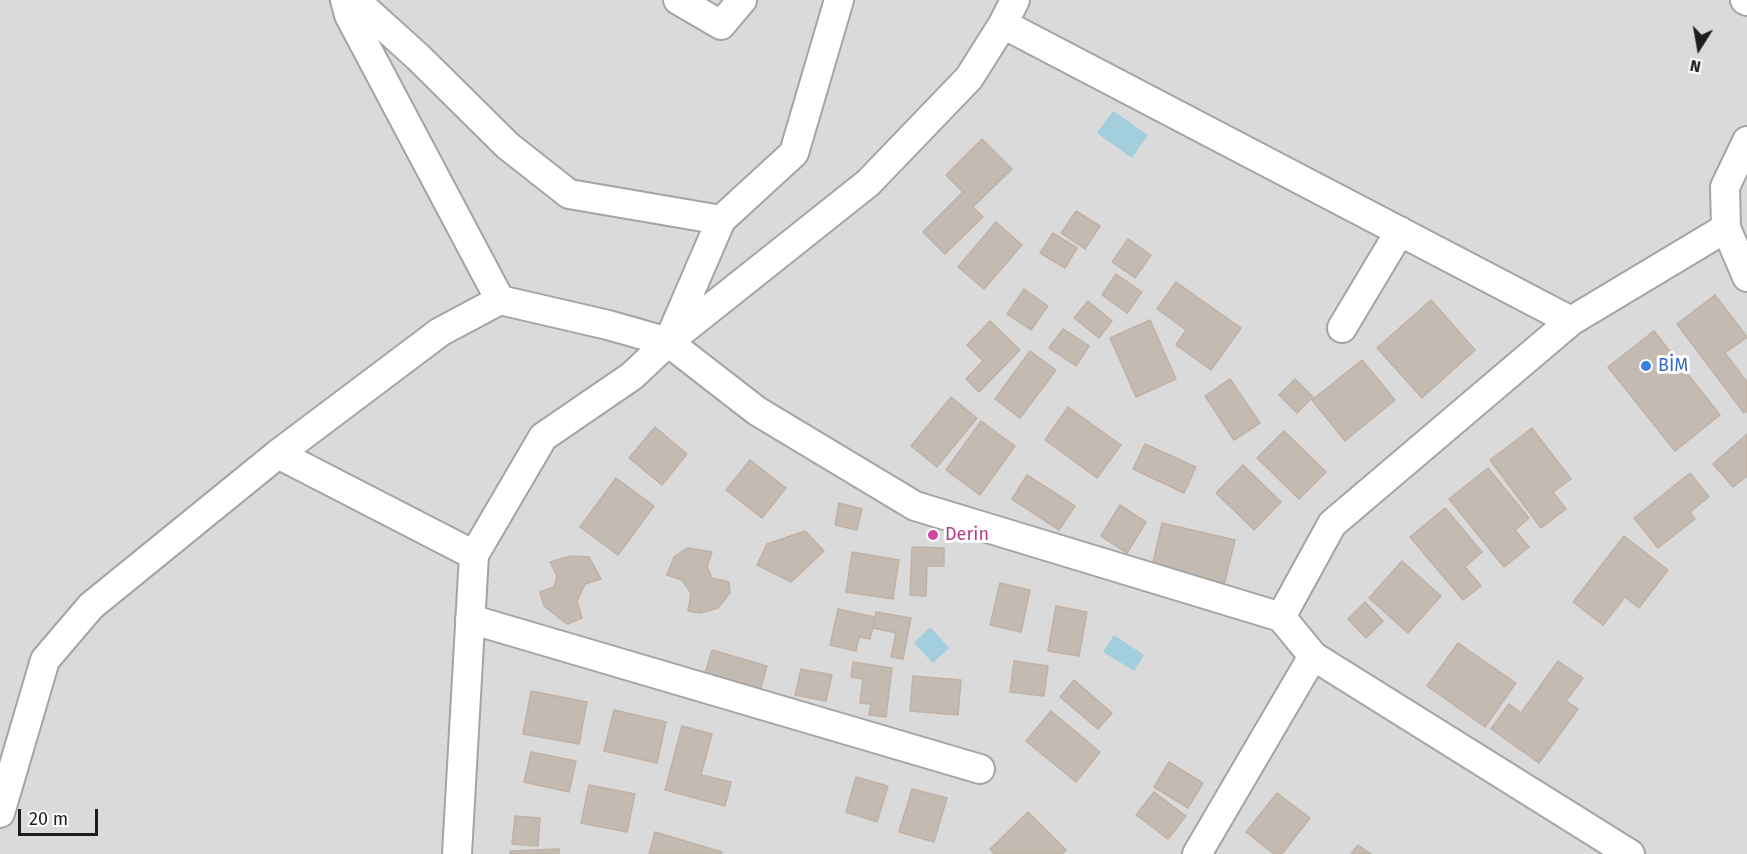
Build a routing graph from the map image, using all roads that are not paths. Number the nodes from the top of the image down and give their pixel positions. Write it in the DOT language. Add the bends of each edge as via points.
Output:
graph roads {
  1 [pos="345,0"];
  2 [pos="355,0"];
  3 [pos="678,0"];
  4 [pos="742,0"];
  5 [pos="839,0"];
  6 [pos="1009,12"];
  7 [pos="1747,141"];
  8 [pos="1736,188"];
  9 [pos="722,220"];
  10 [pos="1726,228"];
  11 [pos="1400,231"];
  12 [pos="1747,277"];
  13 [pos="500,300"];
  14 [pos="1571,321"];
  15 [pos="1342,328"];
  16 [pos="668,342"];
  17 [pos="278,454"];
  18 [pos="474,555"];
  19 [pos="1281,617"];
  20 [pos="470,619"];
  21 [pos="1313,656"];
  22 [pos="980,768"];
  23 [pos="0,813"];
  24 [pos="457,854"];
  25 [pos="1197,854"];
  26 [pos="1630,854"];
  1 -- 13 [label="street" via="349,15"];
  2 -- 9 [label="street" via="508,146 569,194"];
  3 -- 4 [label="street" via="721,25"];
  5 -- 9 [label="street" via="794,153"];
  6 -- 11 [label="street"];
  6 -- 16 [label="street" via="969,78 868,183"];
  7 -- 8 [label="street"];
  8 -- 10 [label="street"];
  9 -- 16 [label="street"];
  10 -- 12 [label="street"];
  10 -- 14 [label="street"];
  11 -- 14 [label="street"];
  11 -- 15 [label="street"];
  13 -- 16 [label="street"];
  13 -- 17 [label="street" via="440,332"];
  14 -- 19 [label="street" via="1332,524"];
  16 -- 18 [label="street" via="632,375 543,437"];
  16 -- 19 [label="street" via="757,411 915,506"];
  17 -- 18 [label="street"];
  17 -- 23 [label="street" via="91,606 45,660"];
  18 -- 20 [label="street"];
  19 -- 21 [label="street"];
  20 -- 22 [label="street"];
  20 -- 24 [label="street"];
  21 -- 25 [label="street"];
  21 -- 26 [label="street"];
}
